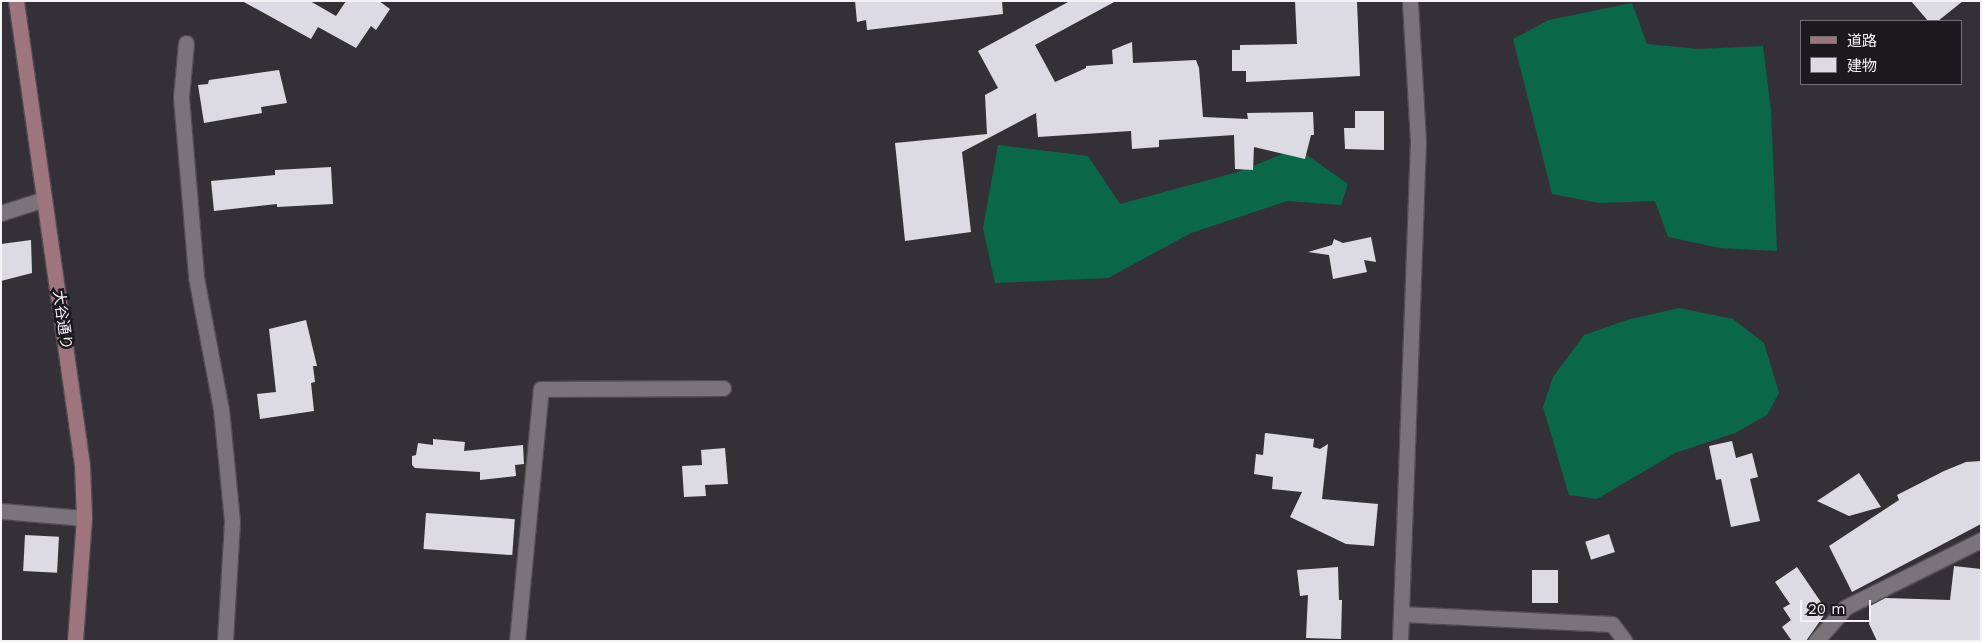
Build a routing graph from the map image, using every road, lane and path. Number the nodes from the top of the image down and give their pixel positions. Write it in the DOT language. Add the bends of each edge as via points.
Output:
graph roads {
  1 [pos="16,1"];
  2 [pos="1410,1"];
  3 [pos="186,43"];
  4 [pos="44,198"];
  5 [pos="1,213"];
  6 [pos="723,388"];
  7 [pos="1,511"];
  8 [pos="84,518"];
  9 [pos="1981,540"];
  10 [pos="1401,614"];
  11 [pos="76,641"];
  12 [pos="225,641"];
  13 [pos="517,641"];
  14 [pos="1400,641"];
  15 [pos="1625,641"];
  16 [pos="1816,641"];
  1 -- 4 [label="street, 大谷通り"];
  2 -- 10 [label="street" via="1418,141"];
  3 -- 12 [label="street" via="181,97 196,277 221,410 232,522"];
  4 -- 5 [label="street"];
  4 -- 8 [label="street, 大谷通り" via="82,465"];
  6 -- 13 [label="street" via="541,389"];
  7 -- 8 [label="street"];
  8 -- 11 [label="street, 大谷通り"];
  9 -- 16 [label="street" via="1846,607"];
  10 -- 14 [label="street"];
  10 -- 15 [label="street" via="1612,624"];
}
